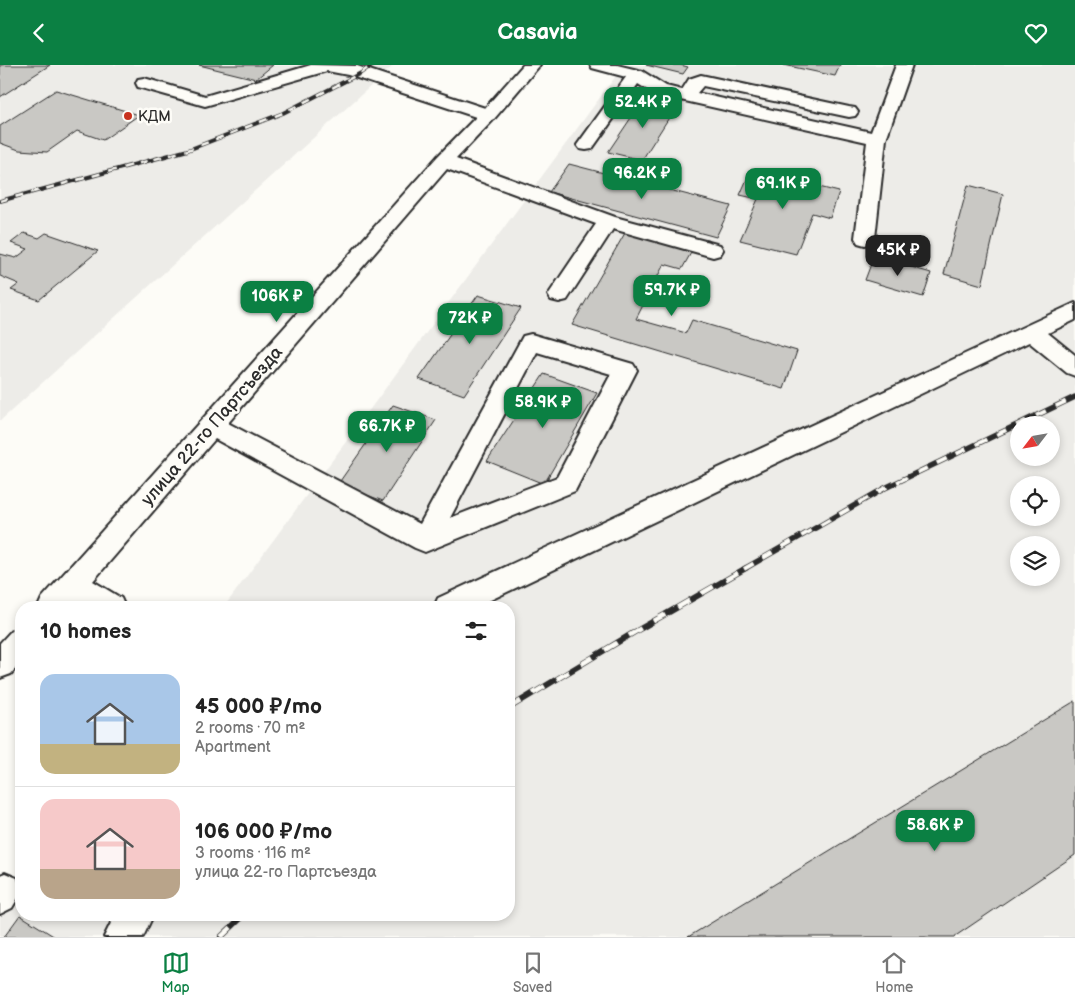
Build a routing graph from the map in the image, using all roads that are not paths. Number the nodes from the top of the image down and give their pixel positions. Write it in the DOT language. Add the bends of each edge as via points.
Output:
graph roads {
  1 [pos="532,65"];
  2 [pos="598,65"];
  3 [pos="904,65"];
  4 [pos="353,67"];
  5 [pos="636,75"];
  6 [pos="144,83"];
  7 [pos="687,96"];
  8 [pos="849,112"];
  9 [pos="488,115"];
  10 [pos="877,139"];
  11 [pos="586,145"];
  12 [pos="444,161"];
  13 [pos="608,221"];
  14 [pos="865,238"];
  15 [pos="713,250"];
  16 [pos="559,295"];
  17 [pos="1075,311"];
  18 [pos="1031,332"];
  19 [pos="1075,367"];
  20 [pos="212,426"];
  21 [pos="425,540"];
  22 [pos="73,584"];
  23 [pos="57,601"];
  24 [pos="101,601"];
  25 [pos="461,601"];
  26 [pos="15,648"];
  27 [pos="0,664"];
  1 -- 9 [label="street, улица 22-го Партсъезда"];
  2 -- 5 [label="street"];
  3 -- 10 [label="street"];
  4 -- 6 [label="street" via="326,66 205,101"];
  4 -- 9 [label="street"];
  5 -- 7 [label="street" via="660,90"];
  5 -- 11 [label="street"];
  7 -- 8 [label="street" via="695,83 701,80"];
  7 -- 10 [label="street"];
  9 -- 12 [label="street, улица 22-го Партсъезда"];
  10 -- 14 [label="street"];
  12 -- 13 [label="street"];
  12 -- 20 [label="street, улица 22-го Партсъезда"];
  13 -- 15 [label="street"];
  13 -- 16 [label="street"];
  17 -- 18 [label="street"];
  18 -- 19 [label="street"];
  18 -- 25 [label="street"];
  20 -- 21 [label="street"];
  20 -- 22 [label="street, улица 22-го Партсъезда"];
  21 -- 21 [label="street" via="531,342 625,370 566,484"];
  22 -- 23 [label="street, улица 22-го Партсъезда"];
  22 -- 24 [label="street"];
  26 -- 27 [label="street"];
}
